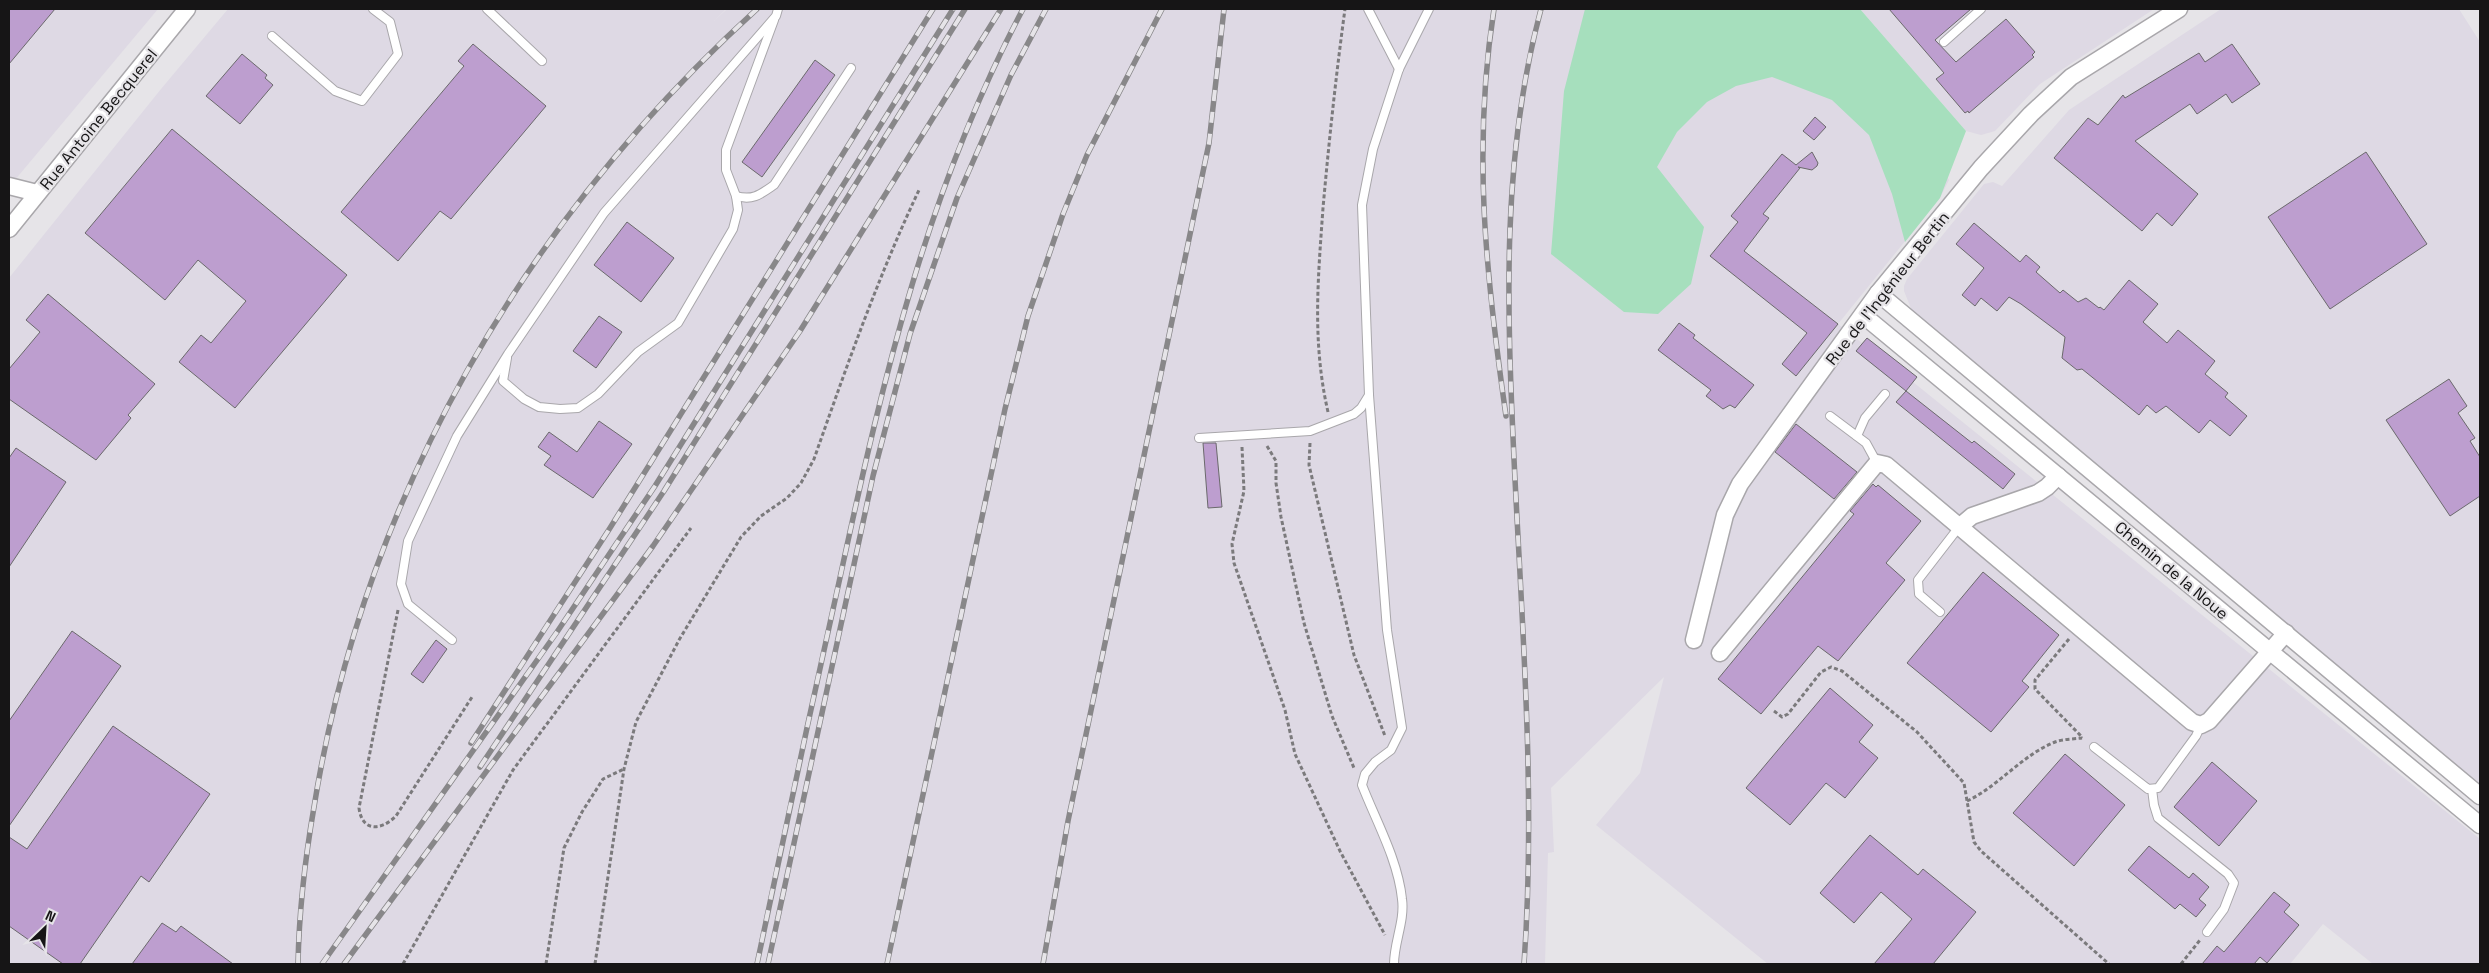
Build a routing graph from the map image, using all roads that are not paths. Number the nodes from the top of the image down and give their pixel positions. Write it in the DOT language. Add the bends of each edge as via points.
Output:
graph roads {
  1 [pos="187,9"];
  2 [pos="373,9"];
  3 [pos="487,9"];
  4 [pos="1368,9"];
  5 [pos="1429,9"];
  6 [pos="1981,9"];
  7 [pos="2180,9"];
  8 [pos="777,12"];
  9 [pos="272,36"];
  10 [pos="1944,42"];
  11 [pos="542,61"];
  12 [pos="851,68"];
  13 [pos="1399,69"];
  14 [pos="9,186"];
  15 [pos="37,193"];
  16 [pos="736,196"];
  17 [pos="9,229"];
  18 [pos="1878,293"];
  19 [pos="1863,315"];
  20 [pos="508,354"];
  21 [pos="1885,394"];
  22 [pos="1368,395"];
  23 [pos="1830,416"];
  24 [pos="1857,436"];
  25 [pos="1199,438"];
  26 [pos="1877,463"];
  27 [pos="2058,476"];
  28 [pos="1959,527"];
  29 [pos="1940,612"];
  30 [pos="2286,633"];
  31 [pos="452,640"];
  32 [pos="1694,640"];
  33 [pos="2270,651"];
  34 [pos="1720,653"];
  35 [pos="2200,725"];
  36 [pos="2094,747"];
  37 [pos="2152,789"];
  38 [pos="2480,796"];
  39 [pos="2480,825"];
  40 [pos="2207,932"];
  41 [pos="1394,963"];
  1 -- 15 [label="street, Rue Antoine Becquerel"];
  2 -- 9 [label="lane" via="390,22 398,54 362,101 335,91"];
  3 -- 11 [label="lane"];
  4 -- 13 [label="lane"];
  5 -- 13 [label="lane"];
  6 -- 10 [label="lane"];
  7 -- 18 [label="street, Rue de l'Ingénieur Bertin" via="2071,77 2030,114"];
  8 -- 16 [label="lane" via="726,150 726,170"];
  8 -- 20 [label="lane" via="604,213"];
  12 -- 16 [label="lane" via="774,185 758,197 746,199"];
  13 -- 22 [label="lane" via="1374,149 1362,205"];
  14 -- 15 [label="street"];
  15 -- 17 [label="street, Rue Antoine Becquerel"];
  16 -- 20 [label="lane" via="738,210 733,229 678,323 638,352 598,394 578,408 539,407 524,399 503,380"];
  18 -- 19 [label="street, Rue de l'Ingénieur Bertin"];
  18 -- 30 [label="street, Chemin de la Noue"];
  19 -- 27 [label="street, Chemin de la Noue"];
  19 -- 32 [label="street, Rue de l'Ingénieur Bertin" via="1740,484 1725,515"];
  20 -- 31 [label="lane" via="457,436 408,541 401,584 408,604"];
  21 -- 24 [label="lane" via="1865,418"];
  22 -- 25 [label="lane" via="1361,408 1310,431"];
  22 -- 41 [label="lane" via="1387,630 1402,728 1391,750 1375,762 1362,785 1392,859 1402,898 1403,913"];
  23 -- 24 [label="lane"];
  24 -- 26 [label="lane" via="1866,443"];
  26 -- 28 [label="street" via="1886,465"];
  26 -- 34 [label="street"];
  27 -- 28 [label="street" via="2038,493 1979,513"];
  27 -- 33 [label="street, Chemin de la Noue"];
  28 -- 29 [label="lane" via="1918,580 1919,594"];
  28 -- 35 [label="street" via="2192,722"];
  30 -- 33 [label="street"];
  30 -- 38 [label="street, Chemin de la Noue"];
  33 -- 35 [label="street" via="2209,721"];
  33 -- 39 [label="street, Chemin de la Noue"];
  35 -- 37 [label="lane" via="2196,736 2158,788"];
  36 -- 37 [label="lane"];
  37 -- 40 [label="lane" via="2158,818 2228,874 2234,883 2224,909"];
}
